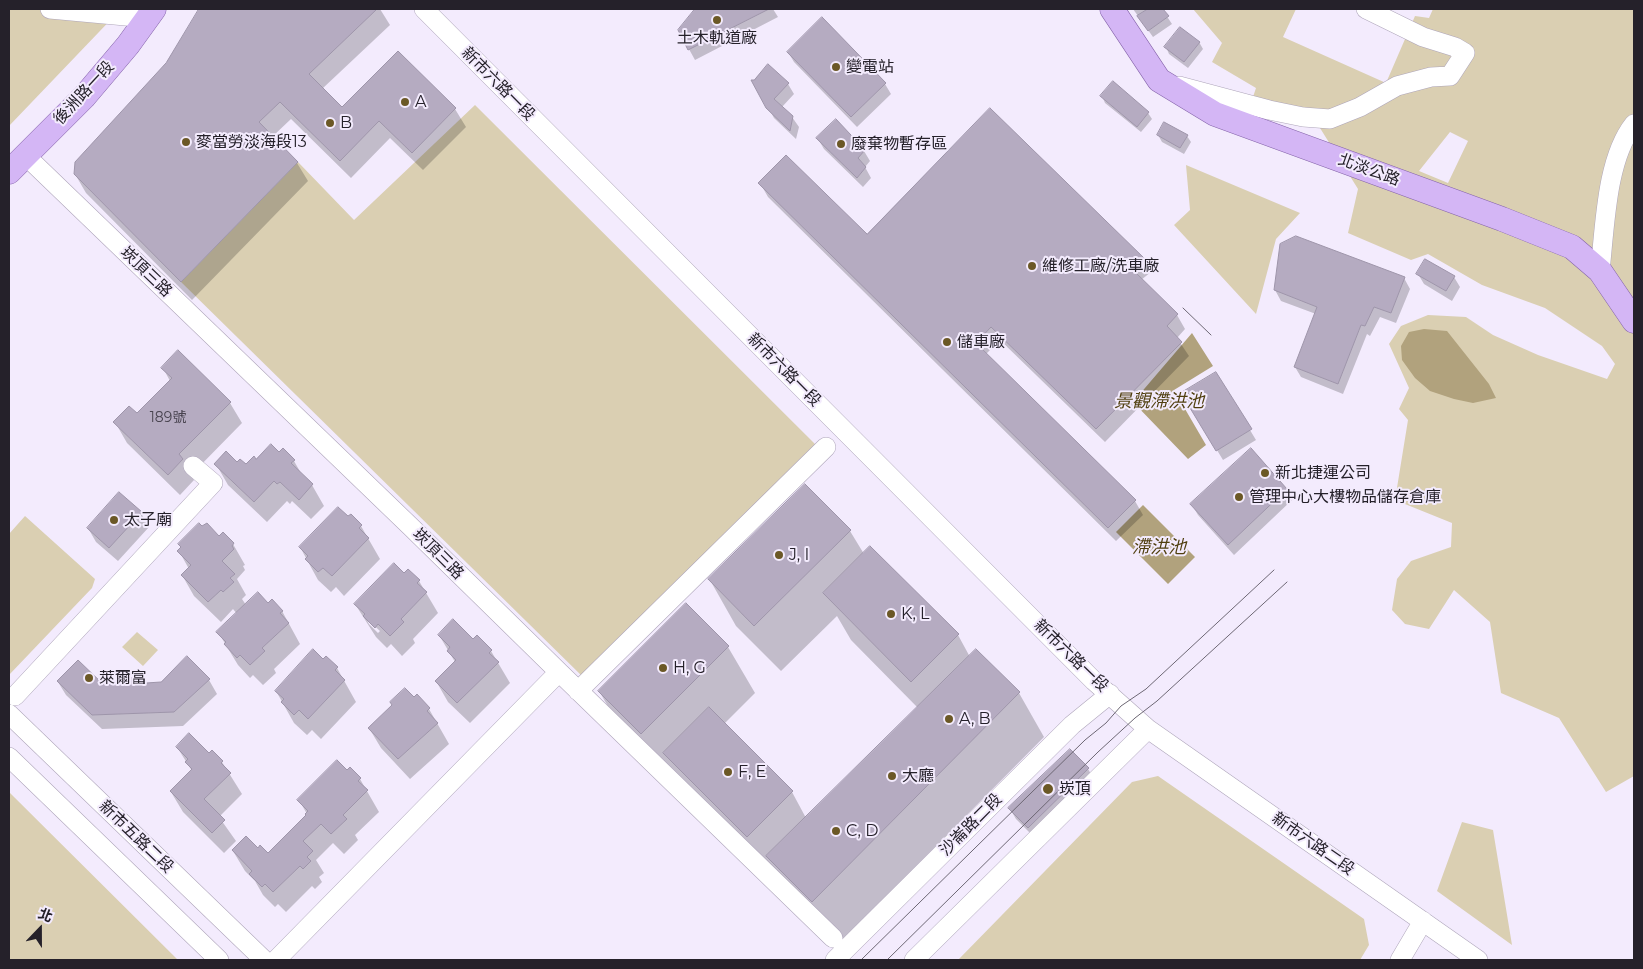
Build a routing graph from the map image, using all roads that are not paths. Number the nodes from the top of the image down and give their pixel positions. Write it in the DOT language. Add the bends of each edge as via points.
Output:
graph roads {
  1 [pos="50,9"];
  2 [pos="424,9"];
  3 [pos="1112,9"];
  4 [pos="1366,9"];
  5 [pos="150,13"];
  6 [pos="1159,80"];
  7 [pos="1634,124"];
  8 [pos="25,155"];
  9 [pos="9,172"];
  10 [pos="1600,271"];
  11 [pos="1634,321"];
  12 [pos="826,447"];
  13 [pos="193,466"];
  14 [pos="559,672"];
  15 [pos="578,691"];
  16 [pos="1110,694"];
  17 [pos="15,696"];
  18 [pos="9,714"];
  19 [pos="1148,729"];
  20 [pos="9,757"];
  21 [pos="1423,921"];
  22 [pos="832,938"];
  23 [pos="219,960"];
  24 [pos="264,960"];
  25 [pos="276,960"];
  26 [pos="836,960"];
  27 [pos="914,960"];
  28 [pos="1400,960"];
  29 [pos="1478,960"];
  1 -- 5 [label="street"];
  2 -- 16 [label="street, 新市六路一段"];
  3 -- 6 [label="main road, 北淡公路"];
  4 -- 6 [label="street" via="1465,53 1450,76 1431,77 1397,86 1330,119 1269,110"];
  5 -- 8 [label="main road, 後洲路一段" via="84,96"];
  6 -- 10 [label="main road, 北淡公路" via="1216,114 1572,247"];
  7 -- 10 [label="street" via="1612,171"];
  8 -- 9 [label="main road, 後洲路一段"];
  8 -- 14 [label="street, 崁頂三路"];
  10 -- 11 [label="main road, 北淡公路"];
  12 -- 15 [label="street"];
  13 -- 17 [label="street" via="212,483"];
  14 -- 15 [label="street, 崁頂三路"];
  14 -- 25 [label="street"];
  15 -- 22 [label="street, 崁頂三路"];
  16 -- 19 [label="street, 新市六路一段"];
  16 -- 26 [label="street, 沙崙路二段" via="1072,725"];
  18 -- 24 [label="street, 新市五路二段"];
  19 -- 21 [label="street, 新市六路二段"];
  19 -- 27 [label="street"];
  20 -- 23 [label="street, 新市五路二段"];
  21 -- 28 [label="street"];
  21 -- 29 [label="street, 新市六路二段"];
}
